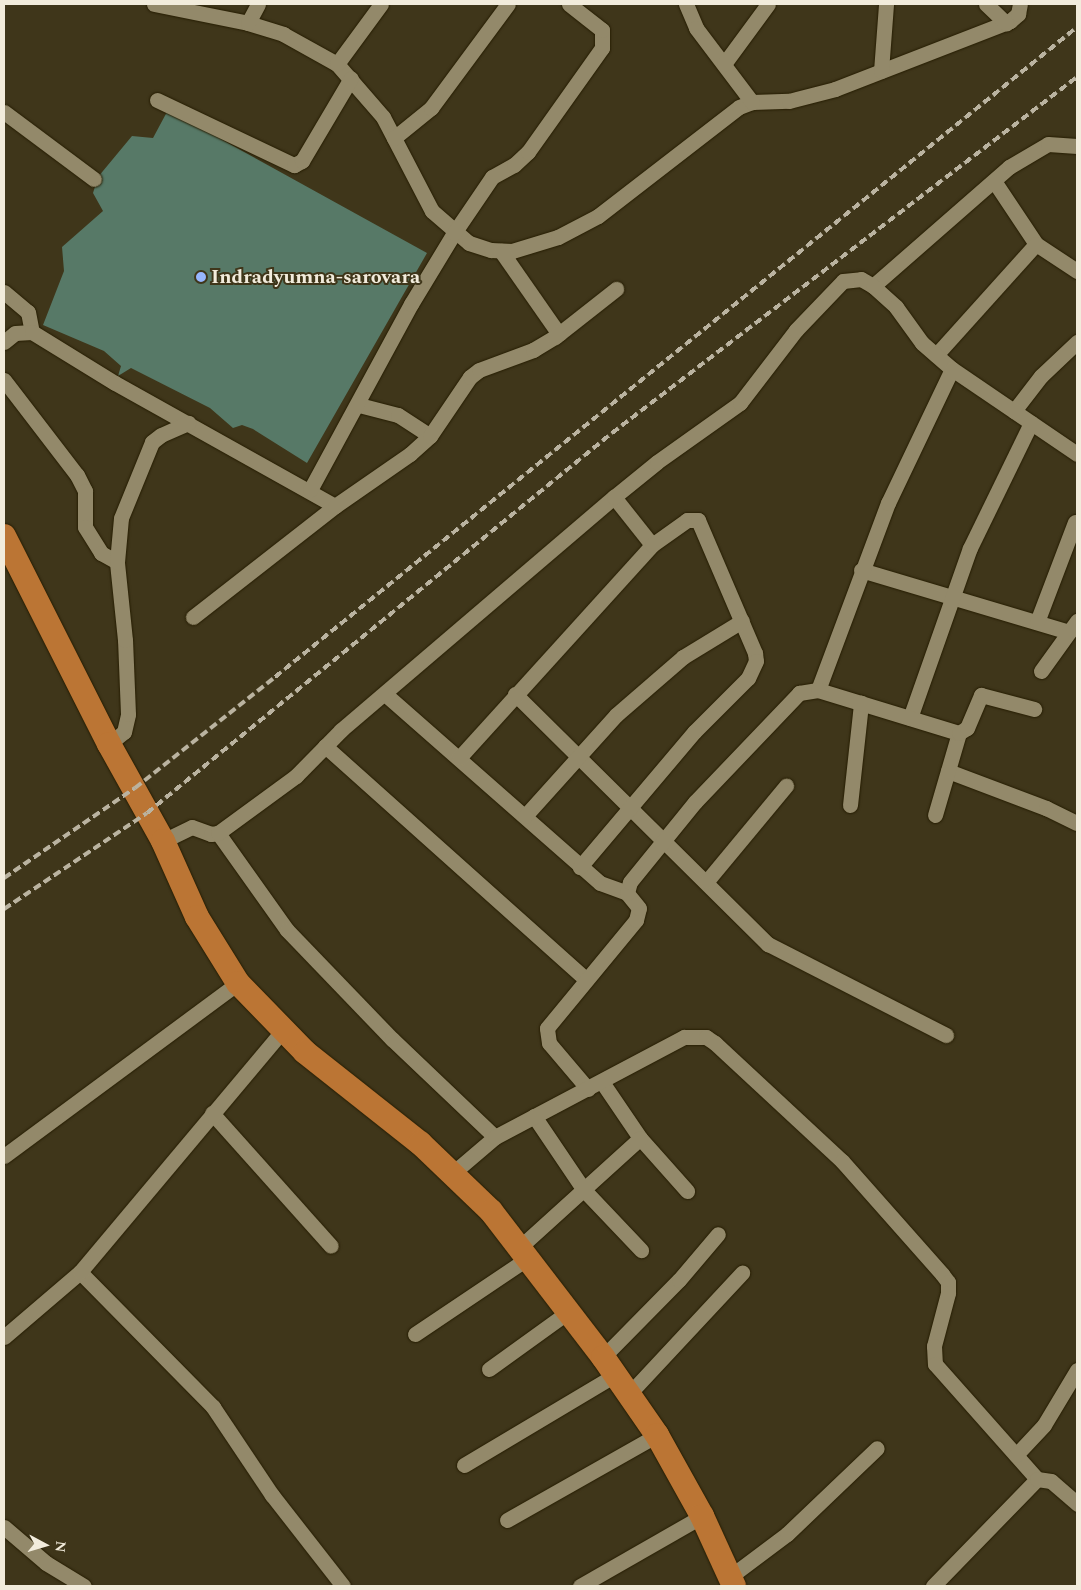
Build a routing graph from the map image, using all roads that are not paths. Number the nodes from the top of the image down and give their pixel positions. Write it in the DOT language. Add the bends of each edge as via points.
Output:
graph roads {
  1 [pos="154,4"];
  2 [pos="258,4"];
  3 [pos="381,4"];
  4 [pos="508,4"];
  5 [pos="569,4"];
  6 [pos="686,4"];
  7 [pos="768,4"];
  8 [pos="886,4"];
  9 [pos="986,4"];
  10 [pos="1020,4"];
  11 [pos="248,23"];
  12 [pos="1006,23"];
  13 [pos="338,64"];
  14 [pos="724,64"];
  15 [pos="880,71"];
  16 [pos="351,78"];
  17 [pos="157,100"];
  18 [pos="752,102"];
  19 [pos="4,112"];
  20 [pos="394,138"];
  21 [pos="1077,146"];
  22 [pos="94,179"];
  23 [pos="994,180"];
  24 [pos="454,233"];
  25 [pos="1036,244"];
  26 [pos="501,250"];
  27 [pos="1077,271"];
  28 [pos="873,286"];
  29 [pos="616,289"];
  30 [pos="4,292"];
  31 [pos="32,332"];
  32 [pos="560,334"];
  33 [pos="4,342"];
  34 [pos="1077,342"];
  35 [pos="936,355"];
  36 [pos="952,368"];
  37 [pos="4,380"];
  38 [pos="359,405"];
  39 [pos="1014,412"];
  40 [pos="188,423"];
  41 [pos="1031,423"];
  42 [pos="430,436"];
  43 [pos="1077,454"];
  44 [pos="310,490"];
  45 [pos="614,497"];
  46 [pos="335,506"];
  47 [pos="1075,522"];
  48 [pos="4,536"];
  49 [pos="652,545"];
  50 [pos="117,562"];
  51 [pos="861,570"];
  52 [pos="952,596"];
  53 [pos="193,617"];
  54 [pos="742,621"];
  55 [pos="1037,622"];
  56 [pos="1073,627"];
  57 [pos="1041,671"];
  58 [pos="818,690"];
  59 [pos="384,694"];
  60 [pos="515,694"];
  61 [pos="861,703"];
  62 [pos="1034,709"];
  63 [pos="910,718"];
  64 [pos="959,733"];
  65 [pos="109,744"];
  66 [pos="325,746"];
  67 [pos="576,756"];
  68 [pos="459,758"];
  69 [pos="948,772"];
  70 [pos="786,786"];
  71 [pos="850,805"];
  72 [pos="629,808"];
  73 [pos="935,815"];
  74 [pos="525,816"];
  75 [pos="1077,823"];
  76 [pos="218,833"];
  77 [pos="163,841"];
  78 [pos="664,841"];
  79 [pos="580,867"];
  80 [pos="707,881"];
  81 [pos="627,893"];
  82 [pos="586,979"];
  83 [pos="238,983"];
  84 [pos="282,1031"];
  85 [pos="946,1034"];
  86 [pos="602,1082"];
  87 [pos="588,1089"];
  88 [pos="212,1114"];
  89 [pos="534,1116"];
  90 [pos="495,1136"];
  91 [pos="640,1138"];
  92 [pos="4,1156"];
  93 [pos="454,1172"];
  94 [pos="584,1190"];
  95 [pos="687,1191"];
  96 [pos="718,1234"];
  97 [pos="331,1246"];
  98 [pos="642,1250"];
  99 [pos="524,1253"];
  100 [pos="80,1272"];
  101 [pos="742,1273"];
  102 [pos="568,1312"];
  103 [pos="415,1334"];
  104 [pos="4,1337"];
  105 [pos="609,1366"];
  106 [pos="490,1368"];
  107 [pos="1077,1370"];
  108 [pos="629,1394"];
  109 [pos="657,1435"];
  110 [pos="877,1448"];
  111 [pos="1016,1455"];
  112 [pos="464,1465"];
  113 [pos="1037,1479"];
  114 [pos="1077,1504"];
  115 [pos="702,1516"];
  116 [pos="507,1520"];
  117 [pos="4,1527"];
  118 [pos="733,1581"];
  119 [pos="84,1586"];
  120 [pos="343,1586"];
  121 [pos="580,1586"];
  122 [pos="933,1586"];
  1 -- 11 [label="street"];
  2 -- 11 [label="street"];
  3 -- 13 [label="street"];
  4 -- 20 [label="street" via="438,101"];
  5 -- 24 [label="street" via="602,30 602,48 528,152 514,165 492,177"];
  6 -- 14 [label="street" via="696,28"];
  7 -- 14 [label="street"];
  8 -- 15 [label="street"];
  9 -- 12 [label="street"];
  10 -- 12 [label="street" via="1018,14"];
  11 -- 13 [label="street" via="283,34"];
  12 -- 15 [label="street"];
  13 -- 16 [label="street"];
  14 -- 18 [label="street"];
  15 -- 18 [label="street" via="800,99"];
  16 -- 17 [label="street" via="302,161 294,165"];
  16 -- 20 [label="street" via="383,117"];
  18 -- 26 [label="street" via="739,107 598,216 558,237 512,251"];
  19 -- 22 [label="street"];
  20 -- 24 [label="street" via="432,211"];
  21 -- 23 [label="street" via="1048,144"];
  23 -- 25 [label="street"];
  23 -- 28 [label="street"];
  24 -- 26 [label="street" via="470,243"];
  24 -- 38 [label="street" via="411,304"];
  25 -- 27 [label="street"];
  25 -- 35 [label="street"];
  26 -- 32 [label="street"];
  28 -- 35 [label="street"];
  28 -- 45 [label="street" via="861,279 843,281 796,330 740,402 656,462"];
  29 -- 32 [label="street"];
  30 -- 31 [label="street" via="28,312"];
  31 -- 33 [label="street" via="16,333"];
  31 -- 40 [label="street"];
  32 -- 42 [label="street" via="533,350 470,377"];
  34 -- 39 [label="street" via="1041,376"];
  35 -- 36 [label="street"];
  36 -- 39 [label="street"];
  36 -- 51 [label="street" via="888,503"];
  37 -- 50 [label="street" via="80,480 85,491 82,520 85,527 101,553"];
  38 -- 42 [label="street" via="408,419"];
  38 -- 44 [label="street"];
  39 -- 41 [label="street"];
  40 -- 44 [label="street"];
  40 -- 50 [label="street" via="161,434 144,455 121,518"];
  41 -- 43 [label="street"];
  41 -- 52 [label="street" via="993,496"];
  42 -- 46 [label="street" via="410,454"];
  44 -- 46 [label="street"];
  45 -- 49 [label="street"];
  45 -- 59 [label="street"];
  46 -- 53 [label="street"];
  47 -- 55 [label="street"];
  48 -- 65 [label="highway"];
  49 -- 54 [label="street" via="687,520 698,520"];
  49 -- 60 [label="street"];
  50 -- 65 [label="street" via="128,714 124,732"];
  51 -- 52 [label="street"];
  51 -- 58 [label="street"];
  52 -- 55 [label="street"];
  52 -- 63 [label="street"];
  54 -- 67 [label="street" via="658,676"];
  54 -- 72 [label="street" via="756,661 748,678 694,732"];
  55 -- 56 [label="street"];
  56 -- 57 [label="street"];
  58 -- 61 [label="street"];
  58 -- 78 [label="street" via="799,693 770,721"];
  59 -- 66 [label="street"];
  59 -- 68 [label="street"];
  60 -- 67 [label="street"];
  60 -- 68 [label="street"];
  61 -- 63 [label="street"];
  61 -- 71 [label="street"];
  62 -- 64 [label="street" via="981,695 967,728"];
  63 -- 64 [label="street"];
  64 -- 69 [label="street"];
  65 -- 77 [label="highway"];
  66 -- 76 [label="street" via="296,776"];
  66 -- 82 [label="street"];
  67 -- 72 [label="street"];
  67 -- 74 [label="street"];
  68 -- 74 [label="street"];
  69 -- 73 [label="street"];
  69 -- 75 [label="street" via="1046,808"];
  70 -- 80 [label="street"];
  72 -- 78 [label="street"];
  72 -- 79 [label="street"];
  74 -- 79 [label="street"];
  76 -- 77 [label="street" via="211,834 192,827"];
  76 -- 90 [label="street" via="287,930 392,1039"];
  77 -- 83 [label="highway" via="197,917"];
  78 -- 80 [label="street"];
  78 -- 81 [label="street" via="630,882"];
  79 -- 81 [label="street" via="600,883"];
  80 -- 85 [label="street" via="768,944"];
  81 -- 82 [label="street" via="639,908 636,920"];
  82 -- 87 [label="street" via="552,1020 546,1035"];
  83 -- 84 [label="highway"];
  83 -- 92 [label="street"];
  84 -- 88 [label="street"];
  84 -- 93 [label="highway"];
  86 -- 87 [label="street"];
  86 -- 91 [label="street"];
  86 -- 111 [label="street" via="684,1037 706,1037 715,1043 842,1161 948,1282 934,1346 935,1364"];
  87 -- 89 [label="street"];
  88 -- 97 [label="street"];
  88 -- 100 [label="street"];
  89 -- 90 [label="street"];
  89 -- 94 [label="street"];
  90 -- 93 [label="street"];
  91 -- 94 [label="street"];
  91 -- 95 [label="street"];
  93 -- 99 [label="highway"];
  94 -- 98 [label="street"];
  94 -- 99 [label="street"];
  96 -- 105 [label="street"];
  99 -- 102 [label="highway"];
  99 -- 103 [label="street"];
  100 -- 104 [label="street"];
  100 -- 120 [label="street" via="213,1407 272,1495"];
  101 -- 108 [label="street"];
  102 -- 105 [label="highway"];
  102 -- 106 [label="street"];
  105 -- 108 [label="highway"];
  105 -- 112 [label="street"];
  107 -- 111 [label="street" via="1044,1426"];
  108 -- 109 [label="highway"];
  109 -- 115 [label="highway"];
  109 -- 116 [label="street"];
  110 -- 118 [label="street"];
  111 -- 113 [label="street"];
  113 -- 114 [label="street" via="1051,1481"];
  113 -- 122 [label="street"];
  115 -- 118 [label="highway"];
  115 -- 121 [label="street"];
  117 -- 119 [label="street" via="46,1562"];
}
